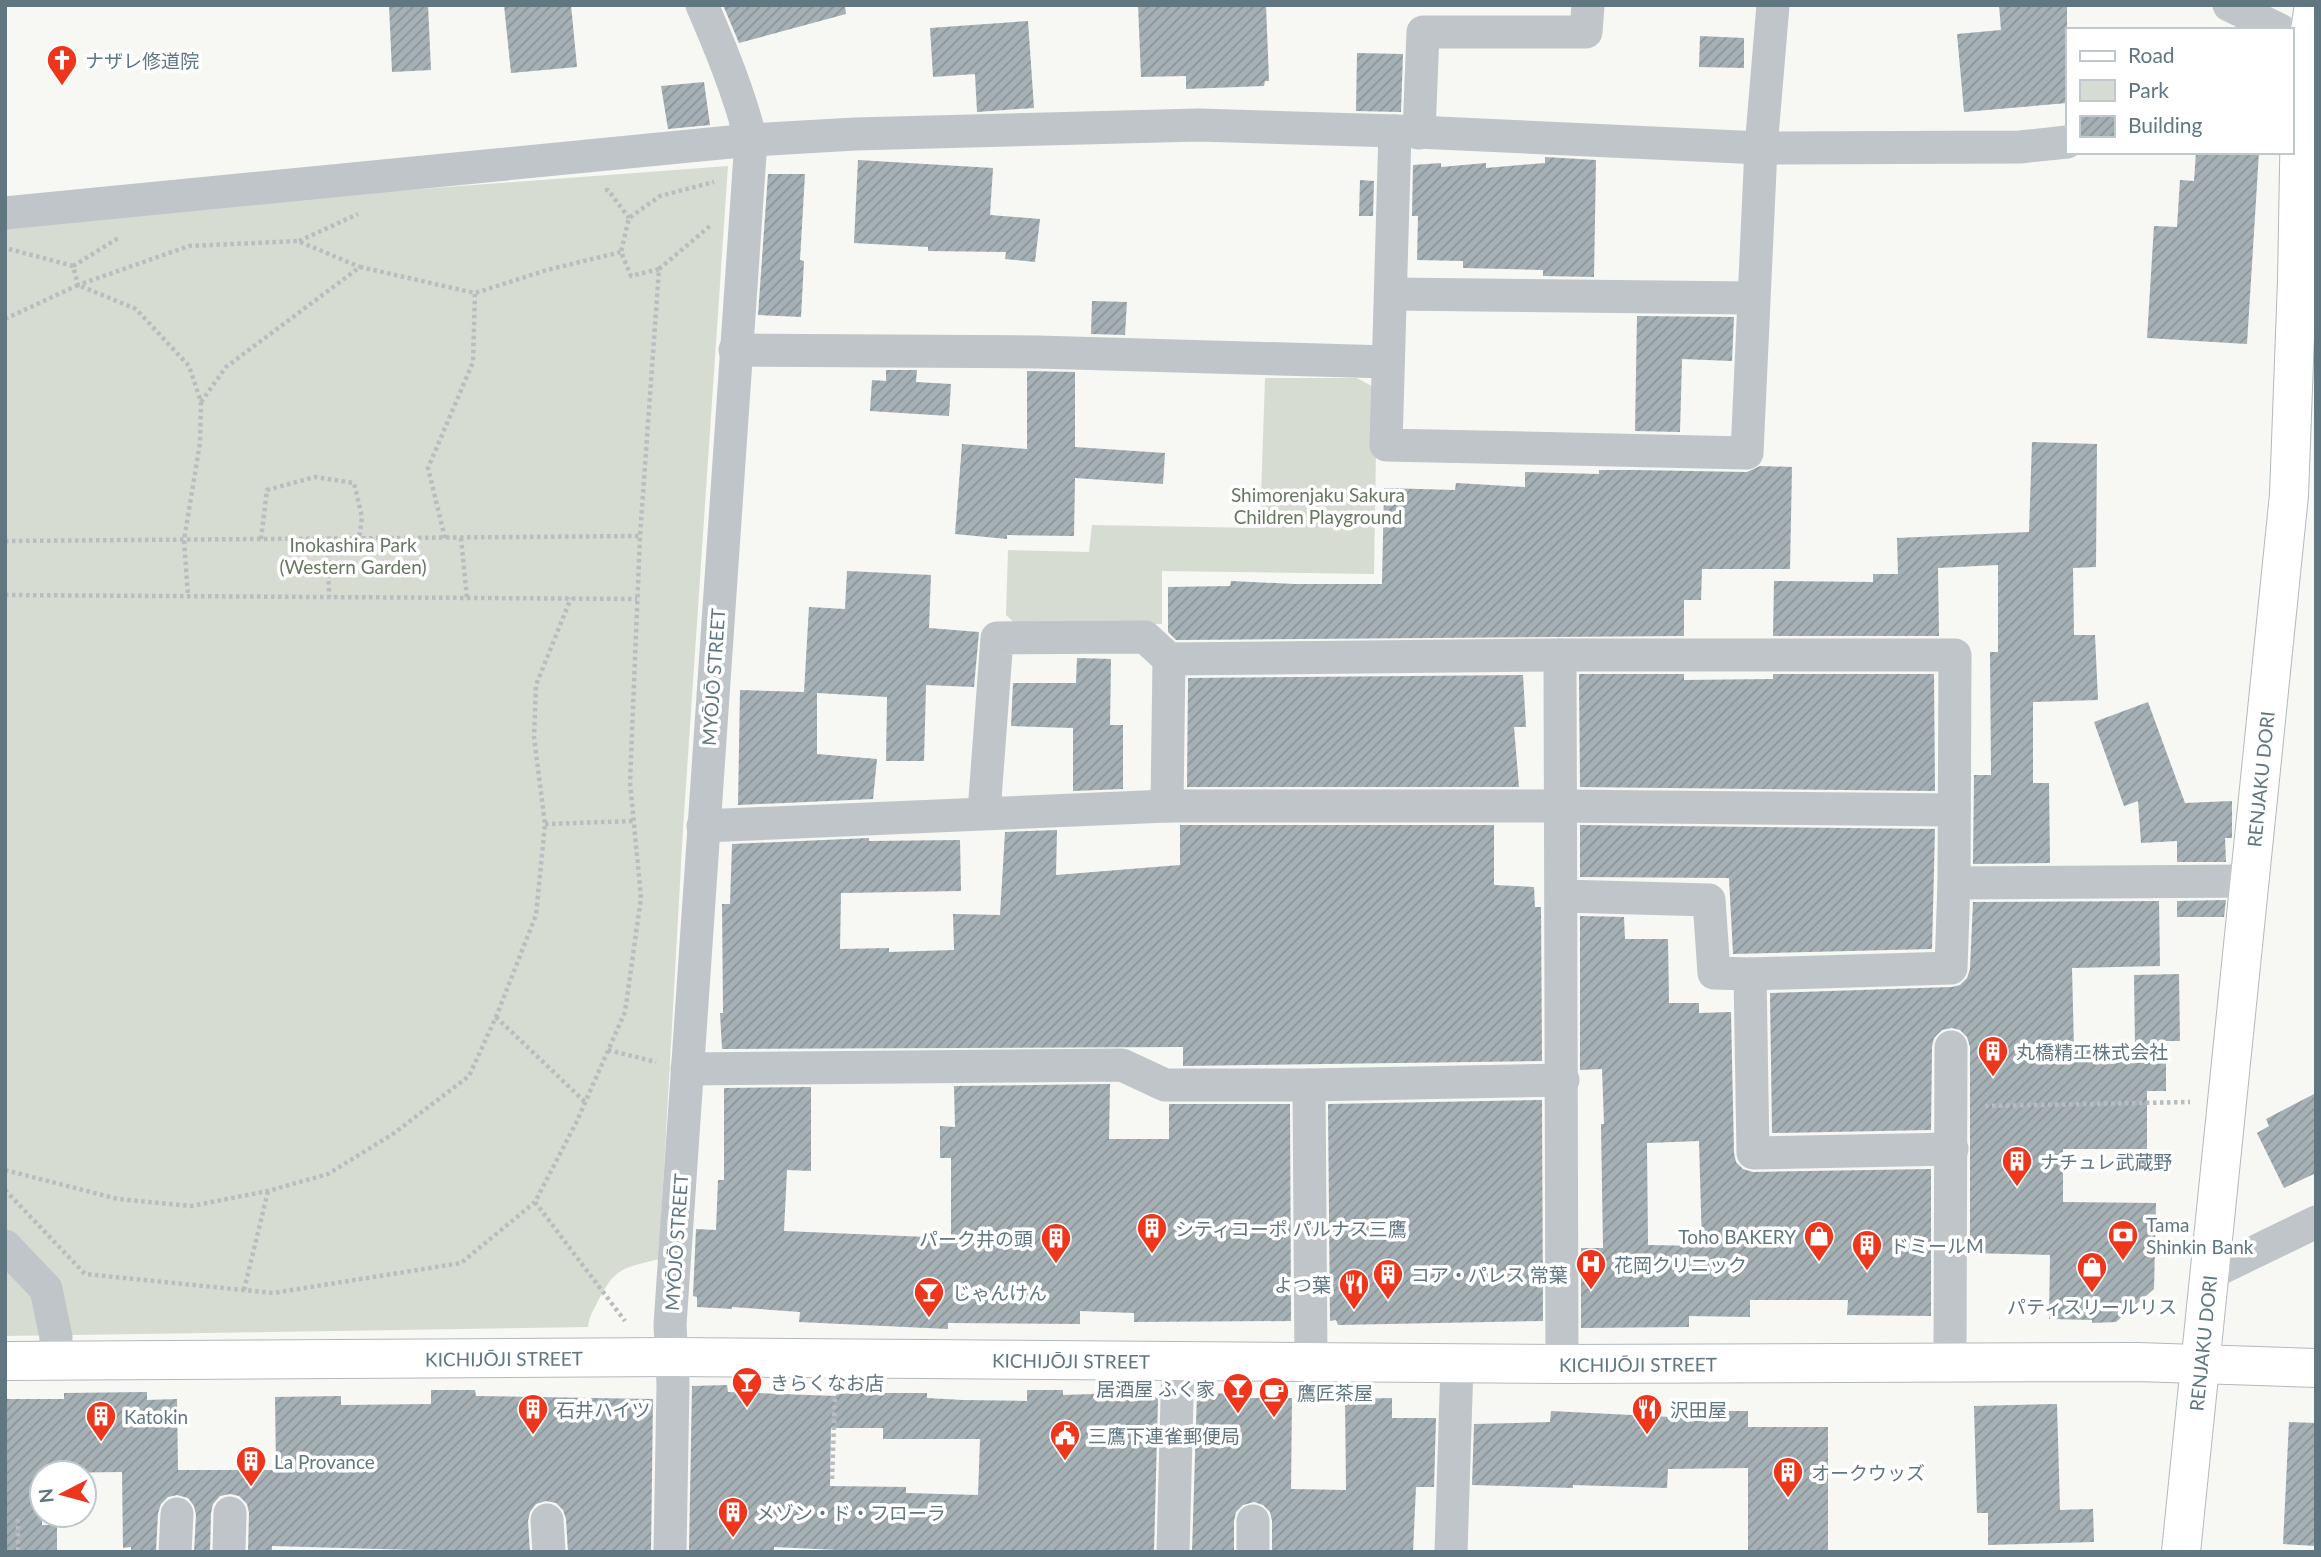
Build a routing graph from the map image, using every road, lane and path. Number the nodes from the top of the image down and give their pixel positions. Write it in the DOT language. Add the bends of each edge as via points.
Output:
graph roads {
  1 [pos="702,5"];
  2 [pos="1588,5"];
  3 [pos="1773,5"];
  4 [pos="2229,5"];
  5 [pos="2315,5"];
  6 [pos="2276,28"];
  7 [pos="2293,36"];
  8 [pos="2296,113"];
  9 [pos="1407,132"];
  10 [pos="751,140"];
  11 [pos="2066,142"];
  12 [pos="1761,148"];
  13 [pos="714,182"];
  14 [pos="713,196"];
  15 [pos="368,210"];
  16 [pos="5,213"];
  17 [pos="712,224"];
  18 [pos="298,242"];
  19 [pos="5,248"];
  20 [pos="621,252"];
  21 [pos="360,267"];
  22 [pos="659,269"];
  23 [pos="2307,282"];
  24 [pos="78,285"];
  25 [pos="475,293"];
  26 [pos="1391,293"];
  27 [pos="1753,298"];
  28 [pos="5,319"];
  29 [pos="735,350"];
  30 [pos="1388,362"];
  31 [pos="201,402"];
  32 [pos="640,537"];
  33 [pos="445,538"];
  34 [pos="461,538"];
  35 [pos="261,539"];
  36 [pos="328,539"];
  37 [pos="359,539"];
  38 [pos="184,540"];
  39 [pos="5,541"];
  40 [pos="5,596"];
  41 [pos="188,596"];
  42 [pos="329,597"];
  43 [pos="467,598"];
  44 [pos="571,598"];
  45 [pos="637,599"];
  46 [pos="1560,655"];
  47 [pos="1169,659"];
  48 [pos="1167,806"];
  49 [pos="1560,806"];
  50 [pos="1954,810"];
  51 [pos="984,812"];
  52 [pos="634,821"];
  53 [pos="545,824"];
  54 [pos="704,826"];
  55 [pos="2249,881"];
  56 [pos="1954,884"];
  57 [pos="1562,896"];
  58 [pos="1749,974"];
  59 [pos="496,1017"];
  60 [pos="1951,1047"];
  61 [pos="608,1050"];
  62 [pos="687,1069"];
  63 [pos="1563,1080"];
  64 [pos="1309,1085"];
  65 [pos="585,1102"];
  66 [pos="2226,1102"];
  67 [pos="1952,1107"];
  68 [pos="1952,1149"];
  69 [pos="5,1170"];
  70 [pos="5,1190"];
  71 [pos="268,1191"];
  72 [pos="535,1202"];
  73 [pos="2316,1222"];
  74 [pos="5,1246"];
  75 [pos="2209,1274"];
  76 [pos="244,1290"];
  77 [pos="627,1324"];
  78 [pos="671,1357"];
  79 [pos="55,1360"];
  80 [pos="5,1361"];
  81 [pos="1178,1361"];
  82 [pos="1311,1362"];
  83 [pos="1950,1362"];
  84 [pos="1457,1364"];
  85 [pos="1562,1364"];
  86 [pos="2202,1364"];
  87 [pos="2316,1368"];
  88 [pos="835,1393"];
  89 [pos="832,1479"];
  90 [pos="230,1513"];
  91 [pos="177,1514"];
  92 [pos="18,1519"];
  93 [pos="18,1552"];
  94 [pos="175,1552"];
  95 [pos="229,1552"];
  96 [pos="670,1552"];
  97 [pos="1173,1552"];
  98 [pos="1451,1552"];
  99 [pos="2181,1552"];
  1 -- 10 [label="street, MYŌJŌ STREET"];
  2 -- 9 [label="street" via="1586,32 1423,32"];
  3 -- 12 [label="street"];
  4 -- 6 [label="street"];
  5 -- 7 [label="main road, RENJAKU DORI"];
  7 -- 8 [label="main road, RENJAKU DORI"];
  8 -- 23 [label="main road, RENJAKU DORI"];
  9 -- 10 [label="street" via="1199,125"];
  9 -- 12 [label="street"];
  9 -- 26 [label="street"];
  10 -- 13 [label="path"];
  10 -- 16 [label="street"];
  10 -- 29 [label="street, MYŌJŌ STREET"];
  11 -- 12 [label="street" via="2020,148"];
  12 -- 27 [label="street"];
  13 -- 14 [label="path"];
  13 -- 20 [label="path" via="660,196 629,218"];
  15 -- 18 [label="path"];
  17 -- 22 [label="path"];
  18 -- 21 [label="path"];
  18 -- 24 [label="path" via="189,246"];
  19 -- 24 [label="path" via="73,266"];
  20 -- 22 [label="path" via="631,276"];
  20 -- 25 [label="path"];
  21 -- 25 [label="path"];
  21 -- 31 [label="path" via="226,367"];
  22 -- 32 [label="path"];
  23 -- 55 [label="main road, RENJAKU DORI"];
  24 -- 28 [label="path"];
  24 -- 31 [label="path" via="136,309 189,366"];
  25 -- 33 [label="path" via="473,362 428,468"];
  26 -- 27 [label="street"];
  26 -- 30 [label="street"];
  27 -- 30 [label="street" via="1747,453 1386,445"];
  29 -- 30 [label="street" via="1038,352"];
  29 -- 54 [label="street, MYŌJŌ STREET"];
  31 -- 38 [label="path" via="200,443"];
  32 -- 34 [label="path"];
  32 -- 45 [label="path"];
  33 -- 34 [label="path"];
  33 -- 37 [label="path"];
  34 -- 43 [label="path"];
  35 -- 36 [label="path"];
  35 -- 37 [label="path" via="267,490 315,477 354,483 362,517"];
  35 -- 38 [label="path"];
  36 -- 37 [label="path"];
  36 -- 42 [label="path"];
  38 -- 39 [label="path"];
  38 -- 41 [label="path"];
  40 -- 41 [label="path"];
  41 -- 42 [label="path"];
  42 -- 43 [label="path"];
  43 -- 44 [label="path"];
  44 -- 45 [label="path"];
  44 -- 53 [label="path" via="536,685 534,737"];
  45 -- 52 [label="path" via="630,782"];
  46 -- 47 [label="street"];
  46 -- 49 [label="street"];
  46 -- 50 [label="street" via="1955,655"];
  47 -- 48 [label="street"];
  47 -- 51 [label="street" via="1145,637 997,638"];
  48 -- 49 [label="street"];
  48 -- 51 [label="street"];
  49 -- 50 [label="street"];
  49 -- 57 [label="street"];
  50 -- 56 [label="street"];
  51 -- 54 [label="street"];
  52 -- 53 [label="path"];
  52 -- 61 [label="path" via="642,898 625,1012"];
  53 -- 59 [label="path" via="536,915"];
  54 -- 62 [label="street, MYŌJŌ STREET"];
  55 -- 56 [label="street"];
  55 -- 66 [label="main road, RENJAKU DORI"];
  56 -- 58 [label="street" via="1951,968"];
  57 -- 58 [label="street" via="1709,900 1714,974"];
  57 -- 63 [label="street"];
  58 -- 68 [label="street" via="1753,1153"];
  59 -- 65 [label="path"];
  59 -- 71 [label="path" via="469,1076 393,1134 328,1174"];
  60 -- 67 [label="street"];
  61 -- 62 [label="path"];
  61 -- 65 [label="path"];
  62 -- 64 [label="street" via="1122,1065 1165,1085"];
  62 -- 78 [label="street, MYŌJŌ STREET"];
  63 -- 64 [label="street"];
  63 -- 85 [label="street"];
  64 -- 82 [label="street"];
  65 -- 72 [label="path"];
  66 -- 67 [label="path"];
  66 -- 75 [label="main road, RENJAKU DORI"];
  67 -- 68 [label="street"];
  68 -- 83 [label="street"];
  69 -- 71 [label="path" via="118,1199 191,1206"];
  70 -- 76 [label="path" via="85,1274"];
  71 -- 76 [label="path"];
  72 -- 76 [label="path" via="461,1263 273,1293"];
  72 -- 77 [label="path"];
  73 -- 75 [label="street"];
  74 -- 79 [label="street" via="46,1289 56,1337"];
  75 -- 86 [label="main road, RENJAKU DORI"];
  78 -- 79 [label="main road, KICHIJŌJI STREET"];
  78 -- 81 [label="main road, KICHIJŌJI STREET"];
  78 -- 96 [label="street, MYŌJŌ STREET"];
  79 -- 80 [label="main road, KICHIJŌJI STREET"];
  81 -- 82 [label="main road, KICHIJŌJI STREET"];
  81 -- 97 [label="street"];
  82 -- 84 [label="main road, KICHIJŌJI STREET"];
  83 -- 85 [label="main road, KICHIJŌJI STREET"];
  83 -- 86 [label="main road, KICHIJŌJI STREET"];
  84 -- 85 [label="main road, KICHIJŌJI STREET"];
  84 -- 98 [label="street"];
  86 -- 87 [label="main road, KICHIJŌJI STREET"];
  86 -- 99 [label="main road, RENJAKU DORI"];
  88 -- 89 [label="path"];
  90 -- 95 [label="street"];
  91 -- 94 [label="street"];
  92 -- 93 [label="path"];
}
